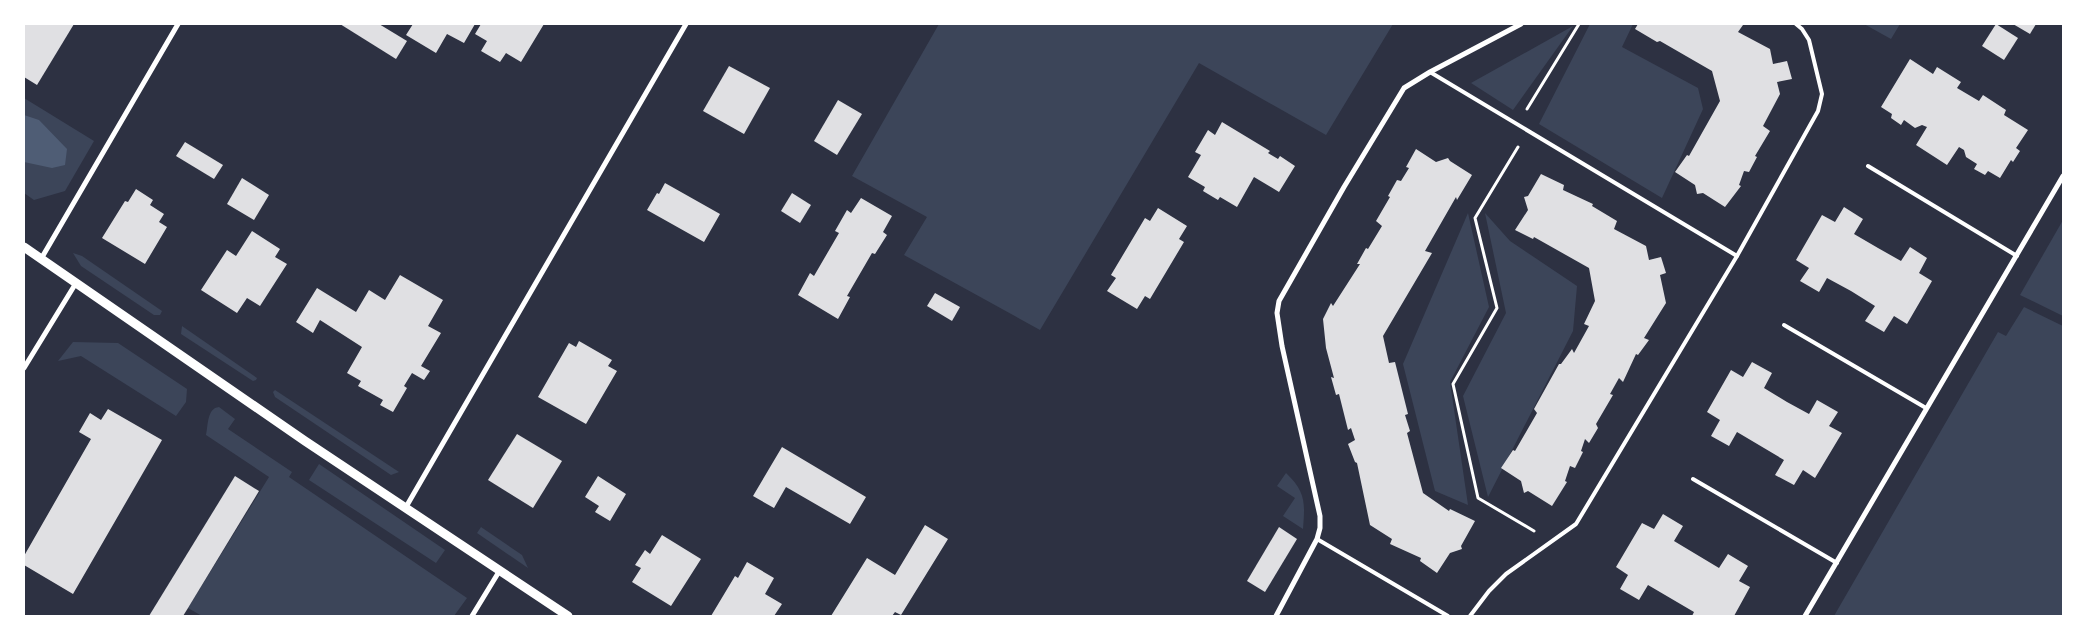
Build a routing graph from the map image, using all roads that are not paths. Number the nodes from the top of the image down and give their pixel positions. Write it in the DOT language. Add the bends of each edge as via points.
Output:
graph roads {
  1 [pos="178,24"];
  2 [pos="686,24"];
  3 [pos="1522,24"];
  4 [pos="1796,24"];
  5 [pos="1430,72"];
  6 [pos="1868,166"];
  7 [pos="2063,176"];
  8 [pos="24,247"];
  9 [pos="1737,256"];
  10 [pos="2018,256"];
  11 [pos="41,259"];
  12 [pos="76,283"];
  13 [pos="1784,325"];
  14 [pos="24,368"];
  15 [pos="1926,408"];
  16 [pos="1693,479"];
  17 [pos="406,507"];
  18 [pos="1318,539"];
  19 [pos="1837,563"];
  20 [pos="500,570"];
  21 [pos="472,616"];
  22 [pos="568,616"];
  23 [pos="1276,616"];
  24 [pos="1448,616"];
  25 [pos="1470,616"];
  26 [pos="1805,616"];
  1 -- 11 [label="street"];
  2 -- 17 [label="street"];
  3 -- 5 [label="street"];
  4 -- 9 [label="lane" via="1809,40 1822,94 1821,103"];
  5 -- 9 [label="lane"];
  5 -- 18 [label="street" via="1404,88 1279,301 1277,313 1282,346 1320,516"];
  6 -- 10 [label="lane"];
  7 -- 10 [label="street"];
  8 -- 11 [label="street"];
  9 -- 25 [label="lane" via="1576,524 1506,574"];
  10 -- 15 [label="street"];
  11 -- 12 [label="street"];
  12 -- 14 [label="street"];
  12 -- 17 [label="street"];
  13 -- 15 [label="lane"];
  15 -- 19 [label="street"];
  16 -- 19 [label="lane"];
  17 -- 20 [label="street"];
  18 -- 23 [label="street"];
  18 -- 24 [label="lane"];
  19 -- 26 [label="street"];
  20 -- 21 [label="street"];
  20 -- 22 [label="street"];
}
